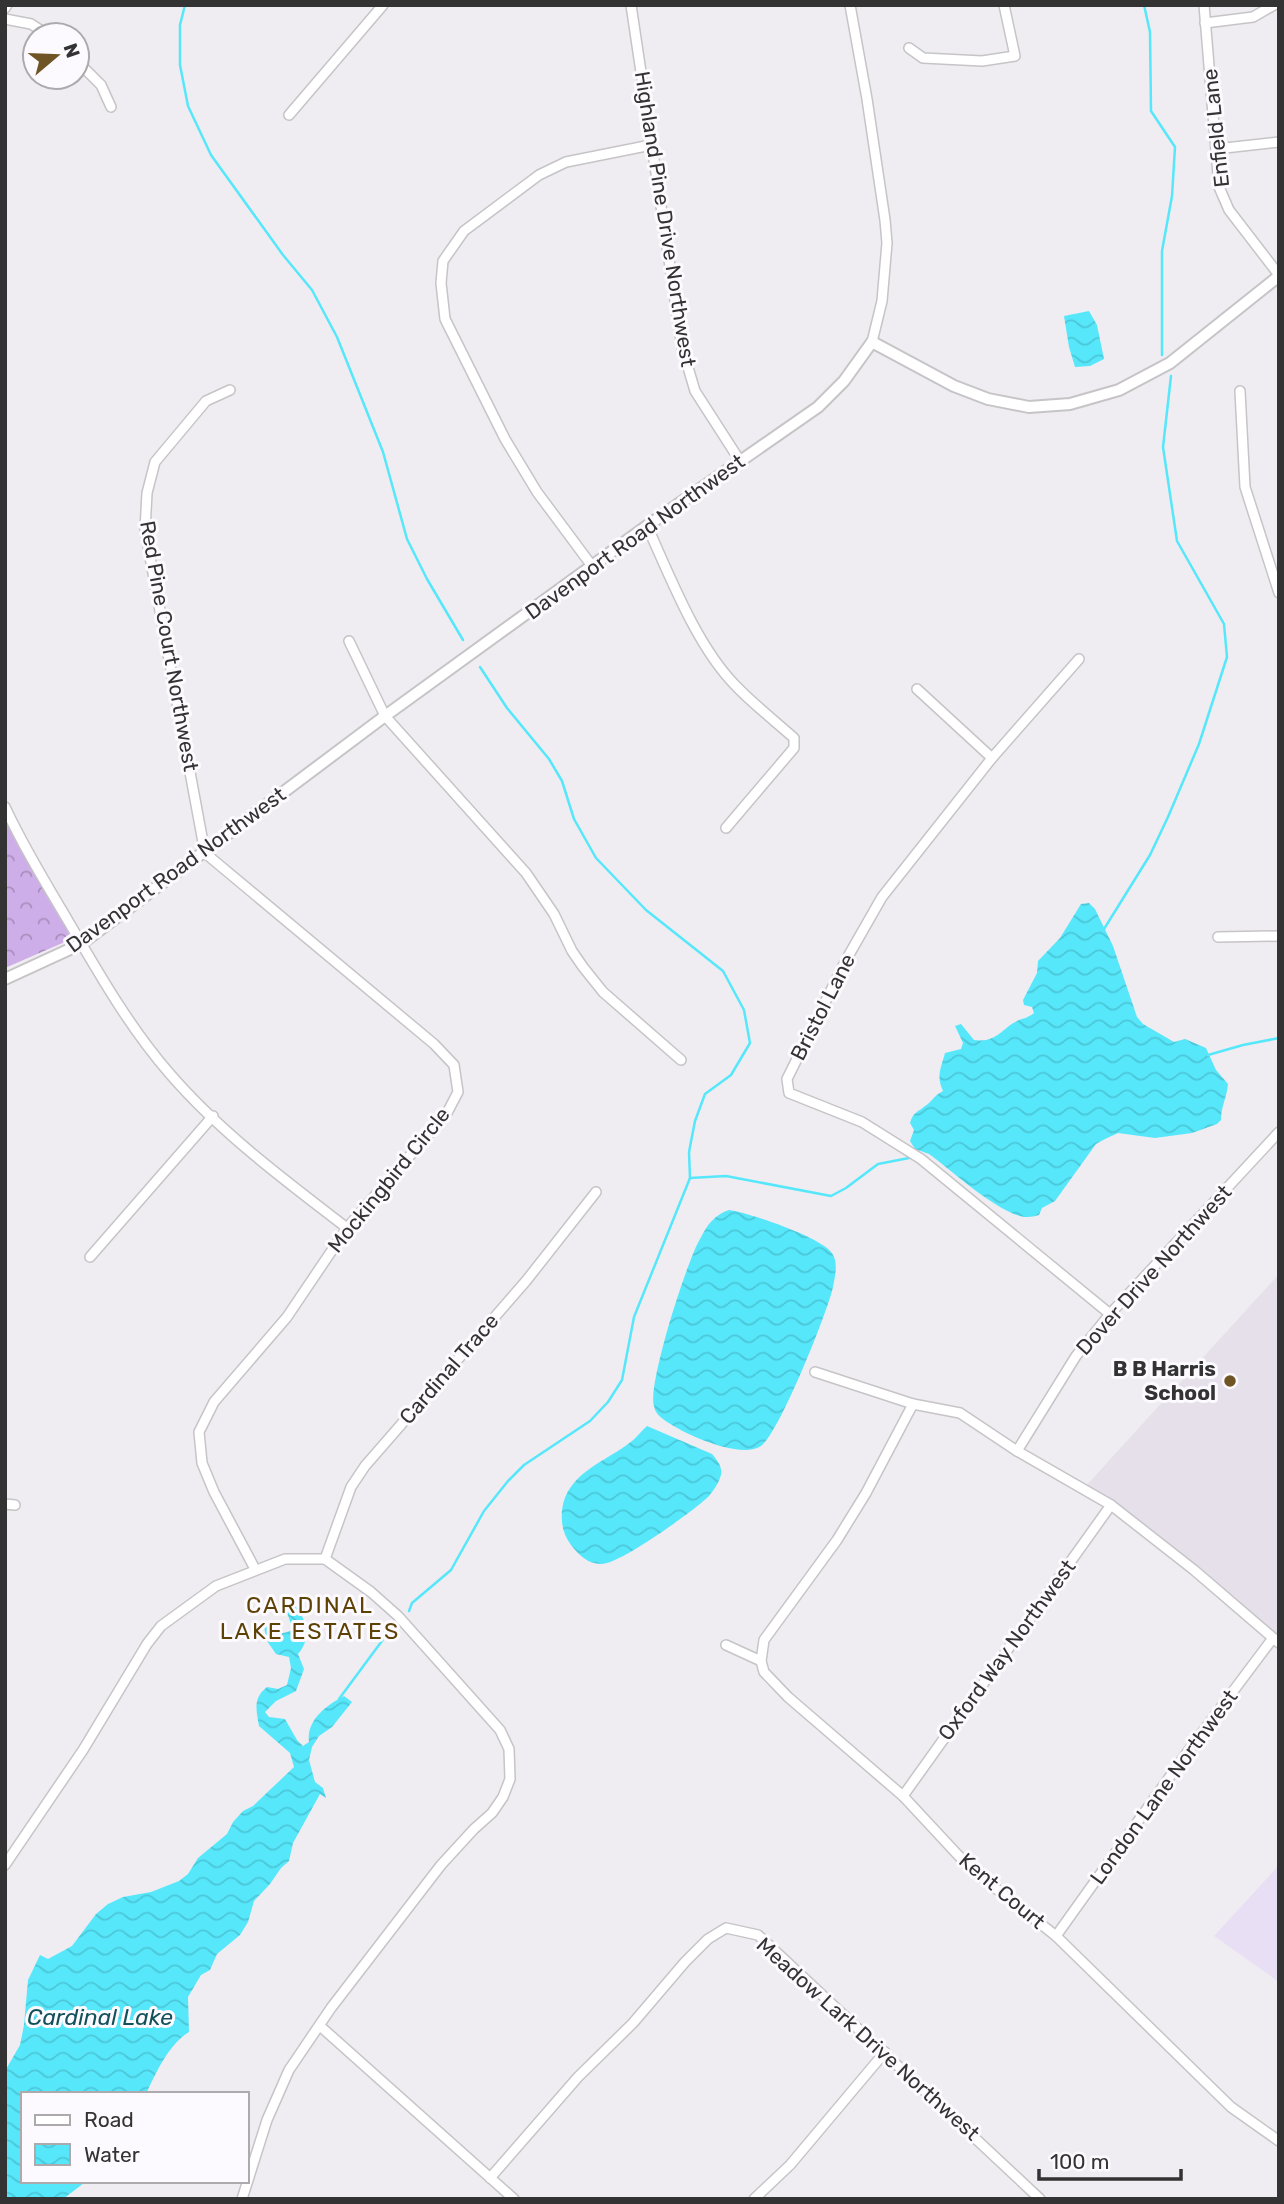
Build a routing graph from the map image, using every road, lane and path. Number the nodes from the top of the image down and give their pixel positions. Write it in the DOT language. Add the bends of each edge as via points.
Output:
graph roads {
  1 [pos="383,5"];
  2 [pos="631,5"];
  3 [pos="850,5"];
  4 [pos="1004,5"];
  5 [pos="1204,5"];
  6 [pos="1273,5"];
  7 [pos="1205,23"];
  8 [pos="909,48"];
  9 [pos="91,74"];
  10 [pos="111,107"];
  11 [pos="289,115"];
  12 [pos="1279,142"];
  13 [pos="651,145"];
  14 [pos="1216,149"];
  15 [pos="1279,275"];
  16 [pos="872,342"];
  17 [pos="230,390"];
  18 [pos="1240,391"];
  19 [pos="740,461"];
  20 [pos="647,526"];
  21 [pos="592,566"];
  22 [pos="1279,593"];
  23 [pos="349,641"];
  24 [pos="1079,659"];
  25 [pos="917,689"];
  26 [pos="385,716"];
  27 [pos="992,758"];
  28 [pos="5,807"];
  29 [pos="726,828"];
  30 [pos="205,853"];
  31 [pos="1279,936"];
  32 [pos="1219,937"];
  33 [pos="81,944"];
  34 [pos="5,979"];
  35 [pos="681,1060"];
  36 [pos="212,1116"];
  37 [pos="1279,1132"];
  38 [pos="596,1192"];
  39 [pos="346,1228"];
  40 [pos="90,1257"];
  41 [pos="1110,1314"];
  42 [pos="815,1372"];
  43 [pos="913,1404"];
  44 [pos="1017,1451"];
  45 [pos="1111,1505"];
  46 [pos="325,1559"];
  47 [pos="255,1569"];
  48 [pos="1276,1641"];
  49 [pos="726,1645"];
  50 [pos="761,1661"];
  51 [pos="903,1796"];
  52 [pos="5,1864"];
  53 [pos="1056,1936"];
  54 [pos="320,2026"];
  55 [pos="885,2052"];
  56 [pos="1279,2141"];
  57 [pos="490,2178"];
  58 [pos="248,2180"];
  59 [pos="514,2199"];
  60 [pos="754,2199"];
  61 [pos="1040,2199"];
  1 -- 11 [label="street"];
  2 -- 13 [label="street, Highland Pine Drive Northwest"];
  3 -- 16 [label="street" via="887,243 882,301"];
  4 -- 8 [label="street" via="1015,56 982,61 922,58"];
  5 -- 7 [label="street, Enfield Lane"];
  6 -- 7 [label="street" via="1253,17"];
  7 -- 14 [label="street, Enfield Lane"];
  9 -- 10 [label="street" via="102,85"];
  12 -- 14 [label="street"];
  13 -- 19 [label="street, Highland Pine Drive Northwest" via="682,346 695,391"];
  13 -- 21 [label="street" via="566,162 539,175 464,231 443,261 445,318 505,439 537,492"];
  14 -- 15 [label="street, Enfield Lane" via="1219,187 1229,210"];
  15 -- 16 [label="street" via="1170,363 1119,390 1070,404 1028,407 988,399"];
  16 -- 19 [label="street, Davenport Road Northwest" via="818,407"];
  17 -- 30 [label="street, Red Pine Court Northwest" via="206,401 155,462 145,530"];
  18 -- 22 [label="street" via="1245,487"];
  19 -- 20 [label="street, Davenport Road Northwest"];
  20 -- 21 [label="street, Davenport Road Northwest"];
  20 -- 29 [label="street" via="710,652 734,684 794,738 794,748"];
  21 -- 26 [label="street, Davenport Road Northwest"];
  23 -- 26 [label="street"];
  24 -- 27 [label="street"];
  25 -- 27 [label="street"];
  26 -- 30 [label="street, Davenport Road Northwest"];
  26 -- 35 [label="street" via="526,873 572,951 603,992"];
  27 -- 41 [label="street, Bristol Lane" via="882,897 787,1076 789,1093 862,1122 921,1159"];
  28 -- 33 [label="street"];
  30 -- 33 [label="street, Davenport Road Northwest"];
  30 -- 39 [label="street, Mockingbird Circle" via="435,1044 454,1065 457,1092 447,1113"];
  31 -- 32 [label="street"];
  33 -- 34 [label="street, Davenport Road Northwest"];
  33 -- 36 [label="street" via="153,1053"];
  36 -- 39 [label="street"];
  36 -- 40 [label="street"];
  37 -- 41 [label="street, Dover Drive Northwest"];
  38 -- 46 [label="street, Cardinal Trace" via="526,1281 365,1466 351,1487"];
  39 -- 47 [label="street, Mockingbird Circle" via="287,1317 214,1402 199,1432 206,1473"];
  41 -- 44 [label="street, Dover Drive Northwest" via="1076,1356"];
  42 -- 43 [label="street"];
  43 -- 44 [label="street" via="960,1413"];
  43 -- 50 [label="street" via="837,1540 764,1640"];
  44 -- 45 [label="street"];
  45 -- 48 [label="street"];
  45 -- 51 [label="street, Oxford Way Northwest"];
  46 -- 47 [label="street" via="285,1559"];
  46 -- 54 [label="street" via="398,1616 500,1730 509,1749 510,1779 492,1813 441,1865"];
  47 -- 52 [label="street" via="216,1586 161,1626"];
  48 -- 53 [label="street, London Lane Northwest" via="1189,1750"];
  49 -- 50 [label="street"];
  50 -- 51 [label="street, Kent Court" via="764,1672 788,1697"];
  51 -- 53 [label="street, Kent Court" via="970,1868"];
  53 -- 56 [label="street, Kent Court" via="1231,2107"];
  54 -- 57 [label="street"];
  54 -- 58 [label="street" via="289,2070"];
  55 -- 57 [label="street, Meadow Lark Drive Northwest" via="758,1935 726,1928 685,1962"];
  55 -- 60 [label="street" via="790,2165"];
  55 -- 61 [label="street, Meadow Lark Drive Northwest"];
  57 -- 59 [label="street"];
}
